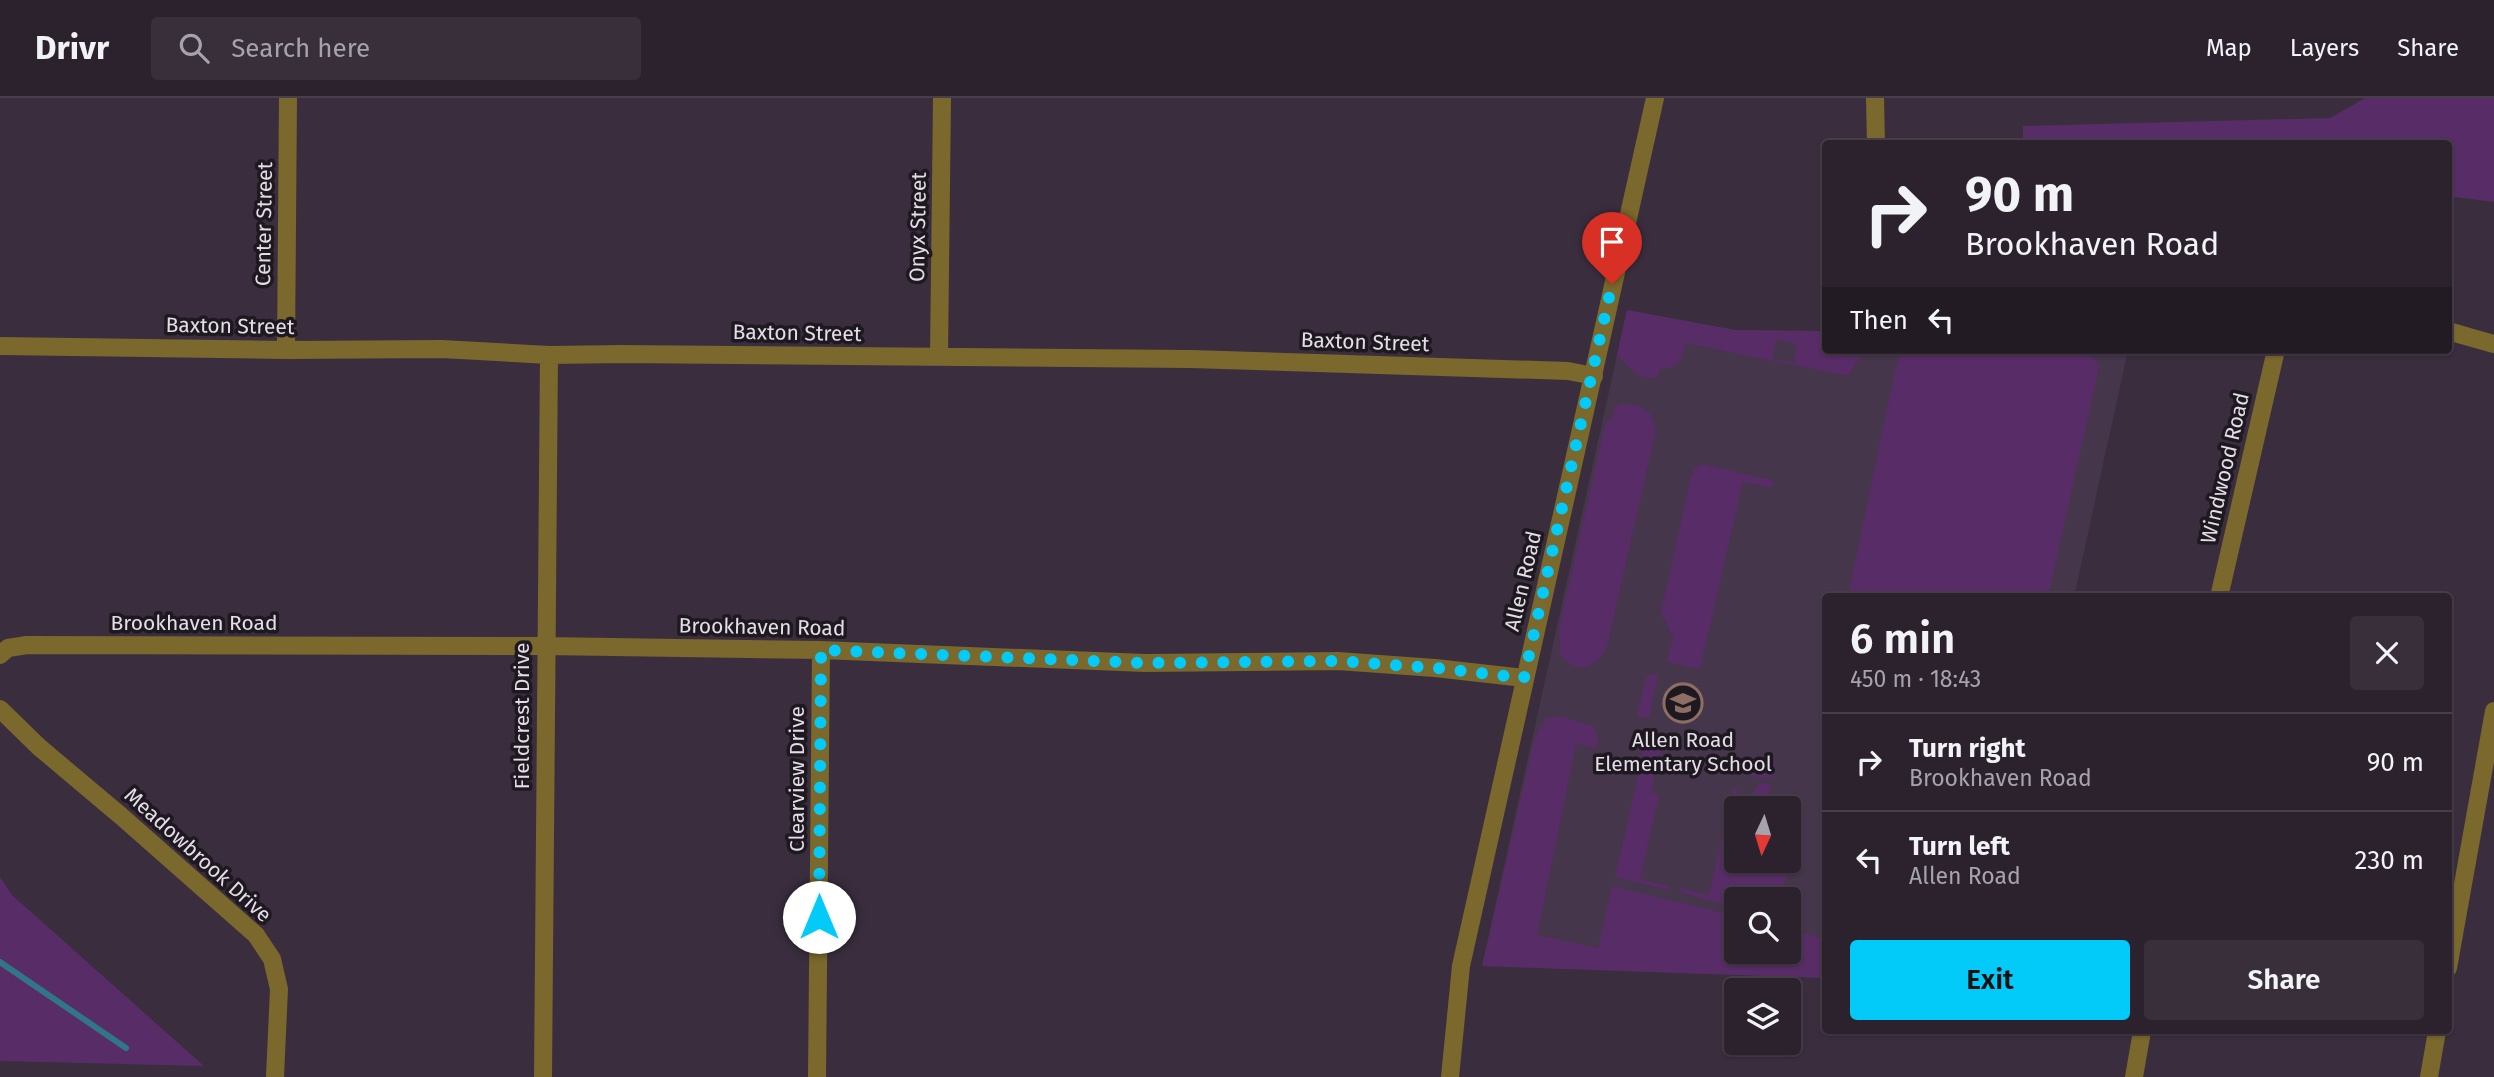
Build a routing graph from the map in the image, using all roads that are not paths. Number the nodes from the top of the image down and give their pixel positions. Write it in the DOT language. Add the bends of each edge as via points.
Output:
graph roads {
  1 [pos="288,98"];
  2 [pos="942,98"];
  3 [pos="1655,98"];
  4 [pos="1875,98"];
  5 [pos="1876,140"];
  6 [pos="2452,332"];
  7 [pos="2494,344"];
  8 [pos="0,346"];
  9 [pos="286,350"];
  10 [pos="2275,354"];
  11 [pos="549,355"];
  12 [pos="939,357"];
  13 [pos="1594,376"];
  14 [pos="2220,593"];
  15 [pos="545,646"];
  16 [pos="821,650"];
  17 [pos="0,655"];
  18 [pos="1524,678"];
  19 [pos="0,709"];
  20 [pos="2494,711"];
  21 [pos="2452,946"];
  22 [pos="2141,1034"];
  23 [pos="2436,1034"];
  24 [pos="275,1077"];
  25 [pos="543,1077"];
  26 [pos="817,1077"];
  27 [pos="1450,1077"];
  28 [pos="2134,1077"];
  29 [pos="2429,1077"];
  1 -- 9 [label="street, Center Street"];
  2 -- 12 [label="street, Onyx Street"];
  3 -- 13 [label="street, Allen Road"];
  4 -- 5 [label="street"];
  6 -- 7 [label="street"];
  8 -- 9 [label="street, Baxton Street"];
  9 -- 11 [label="street, Baxton Street" via="442,349"];
  10 -- 14 [label="street, Windwood Road"];
  11 -- 12 [label="street, Baxton Street"];
  11 -- 15 [label="street, Fieldcrest Drive"];
  12 -- 13 [label="street, Baxton Street" via="1205,360 1568,371"];
  13 -- 18 [label="street, Allen Road"];
  15 -- 16 [label="street, Brookhaven Road"];
  15 -- 17 [label="street, Brookhaven Road" via="27,645 8,648"];
  15 -- 25 [label="street, Fieldcrest Drive"];
  16 -- 18 [label="street, Brookhaven Road" via="1145,663 1338,661"];
  16 -- 26 [label="street, Clearview Drive"];
  18 -- 27 [label="street, Allen Road" via="1461,966"];
  19 -- 24 [label="street, Meadowbrook Drive" via="256,935 272,959 279,989"];
  20 -- 21 [label="street"];
  22 -- 28 [label="street"];
  23 -- 29 [label="street"];
}
